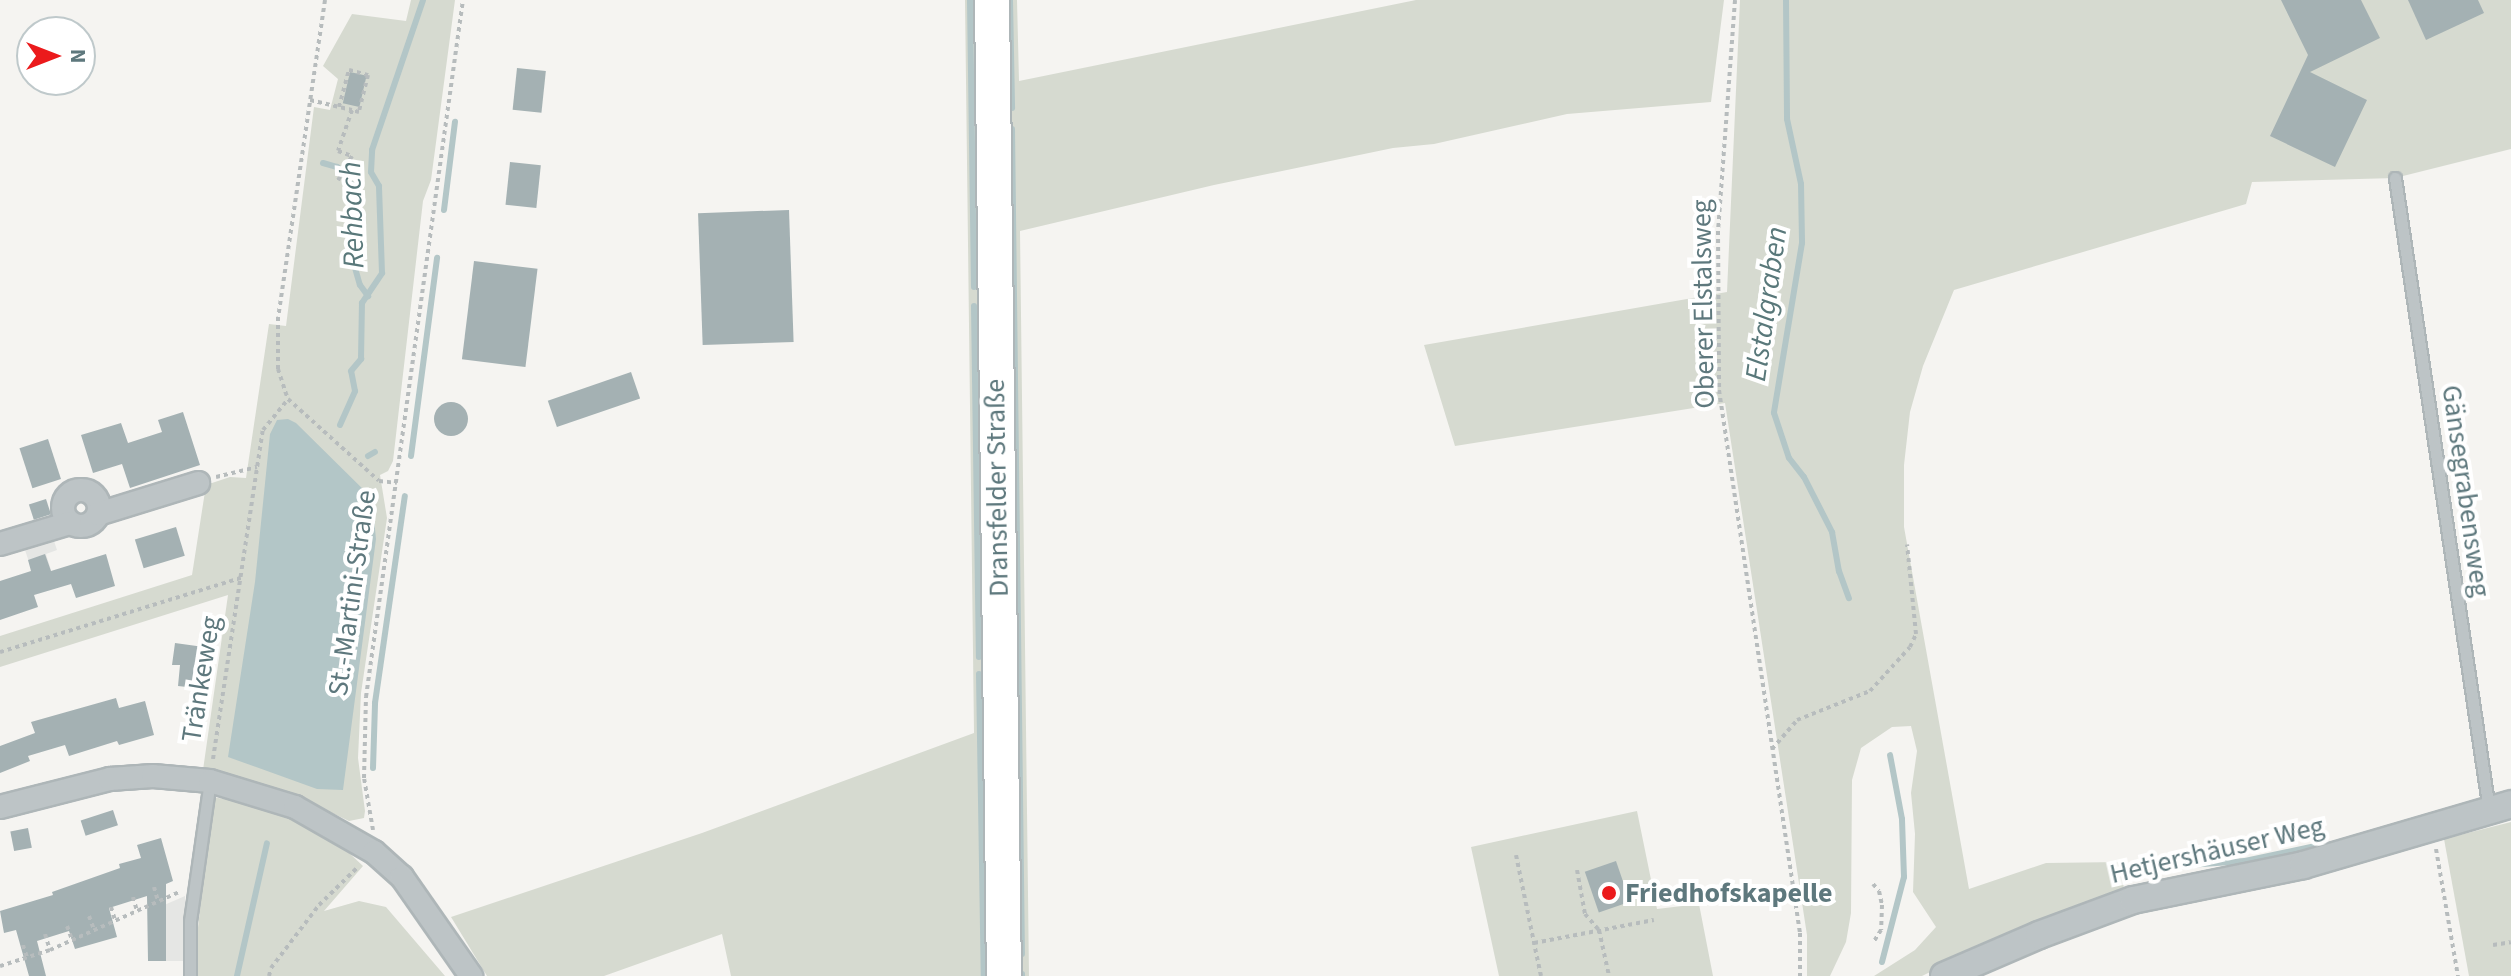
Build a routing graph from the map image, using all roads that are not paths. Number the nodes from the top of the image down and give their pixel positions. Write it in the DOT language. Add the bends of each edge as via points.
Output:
graph roads {
  1 [pos="992,0"];
  2 [pos="2395,178"];
  3 [pos="198,483"];
  4 [pos="98,514"];
  5 [pos="70,523"];
  6 [pos="0,544"];
  7 [pos="210,781"];
  8 [pos="0,807"];
  9 [pos="2500,808"];
  10 [pos="190,976"];
  11 [pos="471,976"];
  12 [pos="1004,976"];
  13 [pos="1944,976"];
  1 -- 12 [label="main road, Dransfelder Straße"];
  2 -- 9 [label="lane, Gänsegrabensweg"];
  3 -- 4 [label="street"];
  4 -- 5 [label="street" via="86,525"];
  4 -- 5 [label="street" via="92,493 75,491 63,502"];
  5 -- 6 [label="street"];
  7 -- 8 [label="street" via="171,776 110,779"];
  7 -- 10 [label="lane, Tränkeweg" via="190,921"];
  7 -- 11 [label="street" via="295,807 374,852 402,877"];
  9 -- 13 [label="street, Hetjershäuser Weg" via="2303,865 2133,900"];
}
